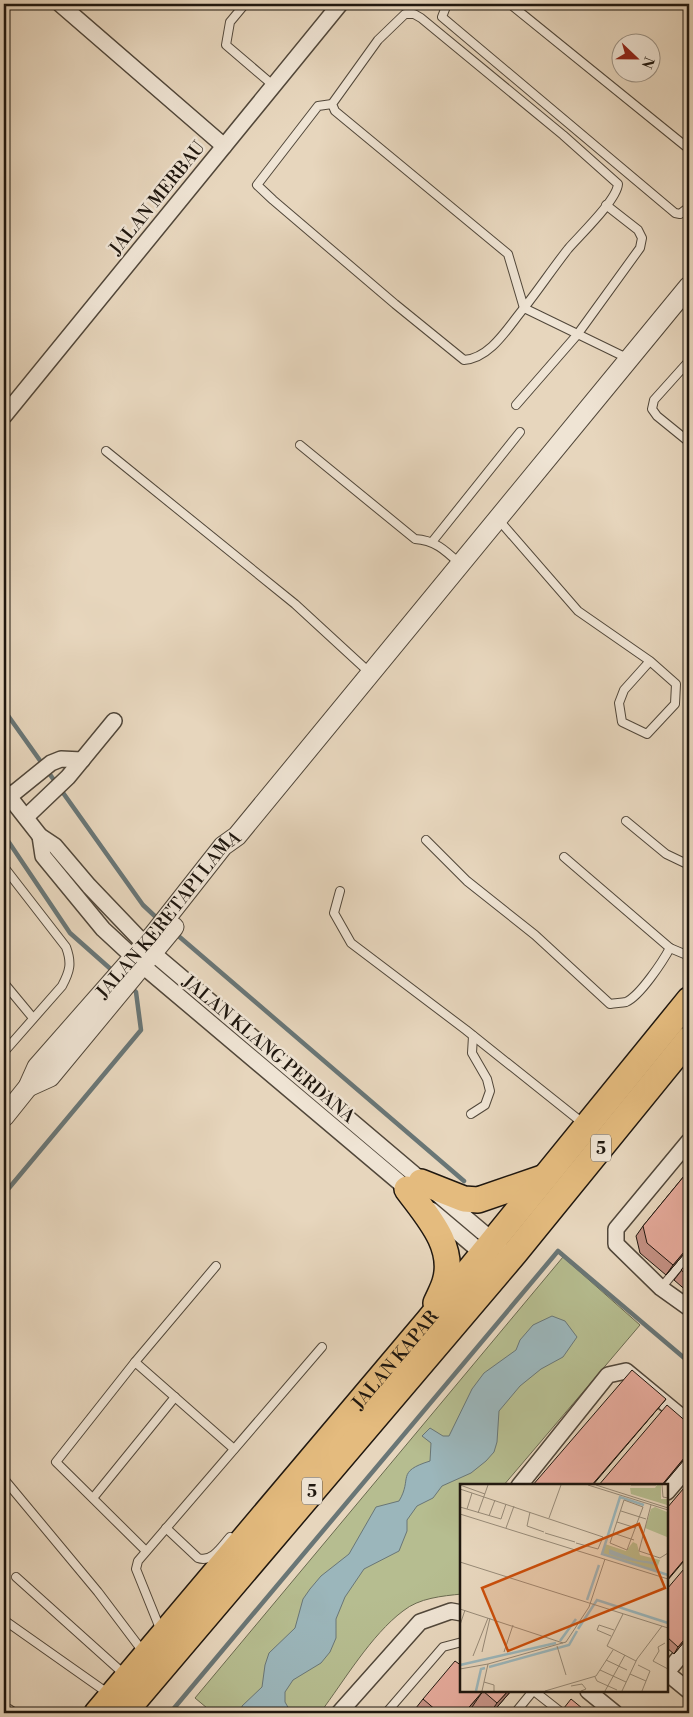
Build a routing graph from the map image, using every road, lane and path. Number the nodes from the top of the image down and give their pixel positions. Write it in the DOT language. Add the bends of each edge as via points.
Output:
graph roads {
  1 [pos="60,4"];
  2 [pos="246,4"];
  3 [pos="340,4"];
  4 [pos="447,4"];
  5 [pos="510,4"];
  6 [pos="274,86"];
  7 [pos="332,104"];
  8 [pos="224,146"];
  9 [pos="689,149"];
  10 [pos="606,205"];
  11 [pos="689,207"];
  12 [pos="689,286"];
  13 [pos="524,308"];
  14 [pos="577,335"];
  15 [pos="629,359"];
  16 [pos="689,361"];
  17 [pos="516,405"];
  18 [pos="4,416"];
  19 [pos="520,432"];
  20 [pos="689,442"];
  21 [pos="300,445"];
  22 [pos="106,451"];
  23 [pos="498,519"];
  24 [pos="432,542"];
  25 [pos="460,564"];
  26 [pos="650,661"];
  27 [pos="370,672"];
  28 [pos="114,721"];
  29 [pos="82,760"];
  30 [pos="6,794"];
  31 [pos="26,817"];
  32 [pos="626,821"];
  33 [pos="426,840"];
  34 [pos="564,857"];
  35 [pos="689,865"];
  36 [pos="4,867"];
  37 [pos="340,891"];
  38 [pos="670,948"];
  39 [pos="144,955"];
  40 [pos="689,956"];
  41 [pos="4,983"];
  42 [pos="689,1000"];
  43 [pos="33,1018"];
  44 [pos="473,1036"];
  45 [pos="689,1040"];
  46 [pos="4,1052"];
  47 [pos="471,1114"];
  48 [pos="4,1117"];
  49 [pos="587,1126"];
  50 [pos="689,1141"];
  51 [pos="545,1178"];
  52 [pos="414,1185"];
  53 [pos="689,1254"];
  54 [pos="497,1255"];
  55 [pos="216,1266"];
  56 [pos="661,1288"];
  57 [pos="689,1308"];
  58 [pos="428,1321"];
  59 [pos="322,1347"];
  60 [pos="135,1362"];
  61 [pos="175,1397"];
  62 [pos="689,1423"];
  63 [pos="234,1449"];
  64 [pos="689,1466"];
  65 [pos="4,1479"];
  66 [pos="520,1484"];
  67 [pos="668,1491"];
  68 [pos="93,1498"];
  69 [pos="166,1528"];
  70 [pos="235,1532"];
  71 [pos="146,1551"];
  72 [pos="16,1577"];
  73 [pos="460,1613"];
  74 [pos="4,1620"];
  75 [pos="163,1635"];
  76 [pos="460,1643"];
  77 [pos="689,1646"];
  78 [pos="146,1656"];
  79 [pos="668,1671"];
  80 [pos="668,1673"];
  81 [pos="689,1691"];
  82 [pos="532,1692"];
  83 [pos="534,1692"];
  84 [pos="589,1692"];
  85 [pos="115,1700"];
  86 [pos="339,1713"];
  87 [pos="386,1713"];
  88 [pos="514,1713"];
  89 [pos="562,1713"];
  90 [pos="615,1713"];
  1 -- 8 [label="street"];
  2 -- 6 [label="lane" via="230,22 226,45"];
  3 -- 6 [label="street, JALAN MERBAU"];
  4 -- 11 [label="lane" via="442,17 620,169 675,213 680,214"];
  5 -- 9 [label="lane"];
  6 -- 8 [label="street, JALAN MERBAU"];
  7 -- 10 [label="lane" via="378,40 405,14 414,14 564,135 618,184 618,190"];
  7 -- 13 [label="lane" via="335,111 508,254"];
  7 -- 13 [label="lane" via="318,106 257,185 464,360 474,359 490,348"];
  8 -- 18 [label="street, JALAN MERBAU"];
  10 -- 13 [label="lane"];
  10 -- 14 [label="lane" via="638,230 642,238 640,248"];
  12 -- 15 [label="street, JALAN KERETAPI LAMA"];
  13 -- 14 [label="lane"];
  14 -- 15 [label="lane"];
  14 -- 17 [label="lane"];
  15 -- 23 [label="street, JALAN KERETAPI LAMA"];
  16 -- 20 [label="lane" via="654,400 652,409"];
  19 -- 24 [label="lane"];
  21 -- 24 [label="lane" via="415,539"];
  22 -- 27 [label="lane" via="295,604"];
  23 -- 25 [label="street, JALAN KERETAPI LAMA"];
  23 -- 26 [label="lane" via="578,611"];
  24 -- 25 [label="lane"];
  25 -- 27 [label="street, JALAN KERETAPI LAMA"];
  26 -- 26 [label="lane" via="676,684 675,704 647,734 622,722 618,703 624,690"];
  27 -- 39 [label="street, JALAN KERETAPI LAMA" via="237,836 223,846"];
  28 -- 29 [label="street"];
  29 -- 30 [label="street" via="61,759 51,763"];
  29 -- 31 [label="street"];
  30 -- 31 [label="street, JALAN KLANG PERDANA"];
  31 -- 39 [label="street, JALAN KLANG PERDANA" via="40,836 43,856 103,929"];
  32 -- 35 [label="lane" via="666,854"];
  33 -- 38 [label="lane" via="467,881 535,935 610,1004 627,1001 640,990"];
  34 -- 38 [label="lane"];
  36 -- 43 [label="lane" via="66,947 71,960 62,986"];
  37 -- 44 [label="lane" via="334,912 351,944"];
  38 -- 40 [label="lane"];
  39 -- 48 [label="street, JALAN KERETAPI LAMA" via="116,987 50,1077 28,1087"];
  39 -- 52 [label="street, JALAN KLANG PERDANA"];
  41 -- 43 [label="lane"];
  42 -- 49 [label="highway, JALAN KAPAR / 5"];
  43 -- 46 [label="lane"];
  44 -- 47 [label="lane" via="472,1053 490,1091 485,1105"];
  44 -- 49 [label="lane"];
  45 -- 54 [label="highway, JALAN KAPAR / 5"];
  49 -- 51 [label="highway, JALAN KAPAR / 5"];
  50 -- 56 [label="street" via="616,1229 614,1237 616,1244"];
  51 -- 52 [label="highway" via="478,1200"];
  51 -- 54 [label="highway, JALAN KAPAR / 5"];
  52 -- 54 [label="street, JALAN KLANG PERDANA"];
  52 -- 58 [label="highway" via="444,1243 447,1261 446,1281"];
  53 -- 56 [label="lane"];
  54 -- 58 [label="highway, JALAN KAPAR / 5"];
  54 -- 85 [label="highway, JALAN KAPAR / 5"];
  55 -- 60 [label="lane"];
  56 -- 57 [label="street"];
  58 -- 75 [label="highway, JALAN KAPAR / 5" via="269,1502"];
  59 -- 63 [label="lane"];
  60 -- 61 [label="lane"];
  60 -- 68 [label="lane" via="56,1462"];
  61 -- 63 [label="lane"];
  61 -- 68 [label="lane"];
  62 -- 66 [label="street" via="626,1371 608,1375"];
  63 -- 69 [label="lane"];
  64 -- 67 [label="street"];
  65 -- 78 [label="lane" via="98,1592"];
  68 -- 71 [label="lane"];
  69 -- 70 [label="lane" via="204,1560 210,1558"];
  69 -- 71 [label="lane"];
  71 -- 75 [label="lane" via="135,1566"];
  72 -- 85 [label="lane"];
  73 -- 86 [label="street" via="450,1611 420,1622"];
  74 -- 85 [label="lane"];
  75 -- 78 [label="highway, JALAN KAPAR / 5"];
  76 -- 87 [label="lane" via="443,1647"];
  77 -- 79 [label="street"];
  78 -- 85 [label="highway, JALAN KAPAR / 5"];
  80 -- 81 [label="street"];
  82 -- 88 [label="lane"];
  83 -- 89 [label="lane"];
  84 -- 90 [label="street"];
}
